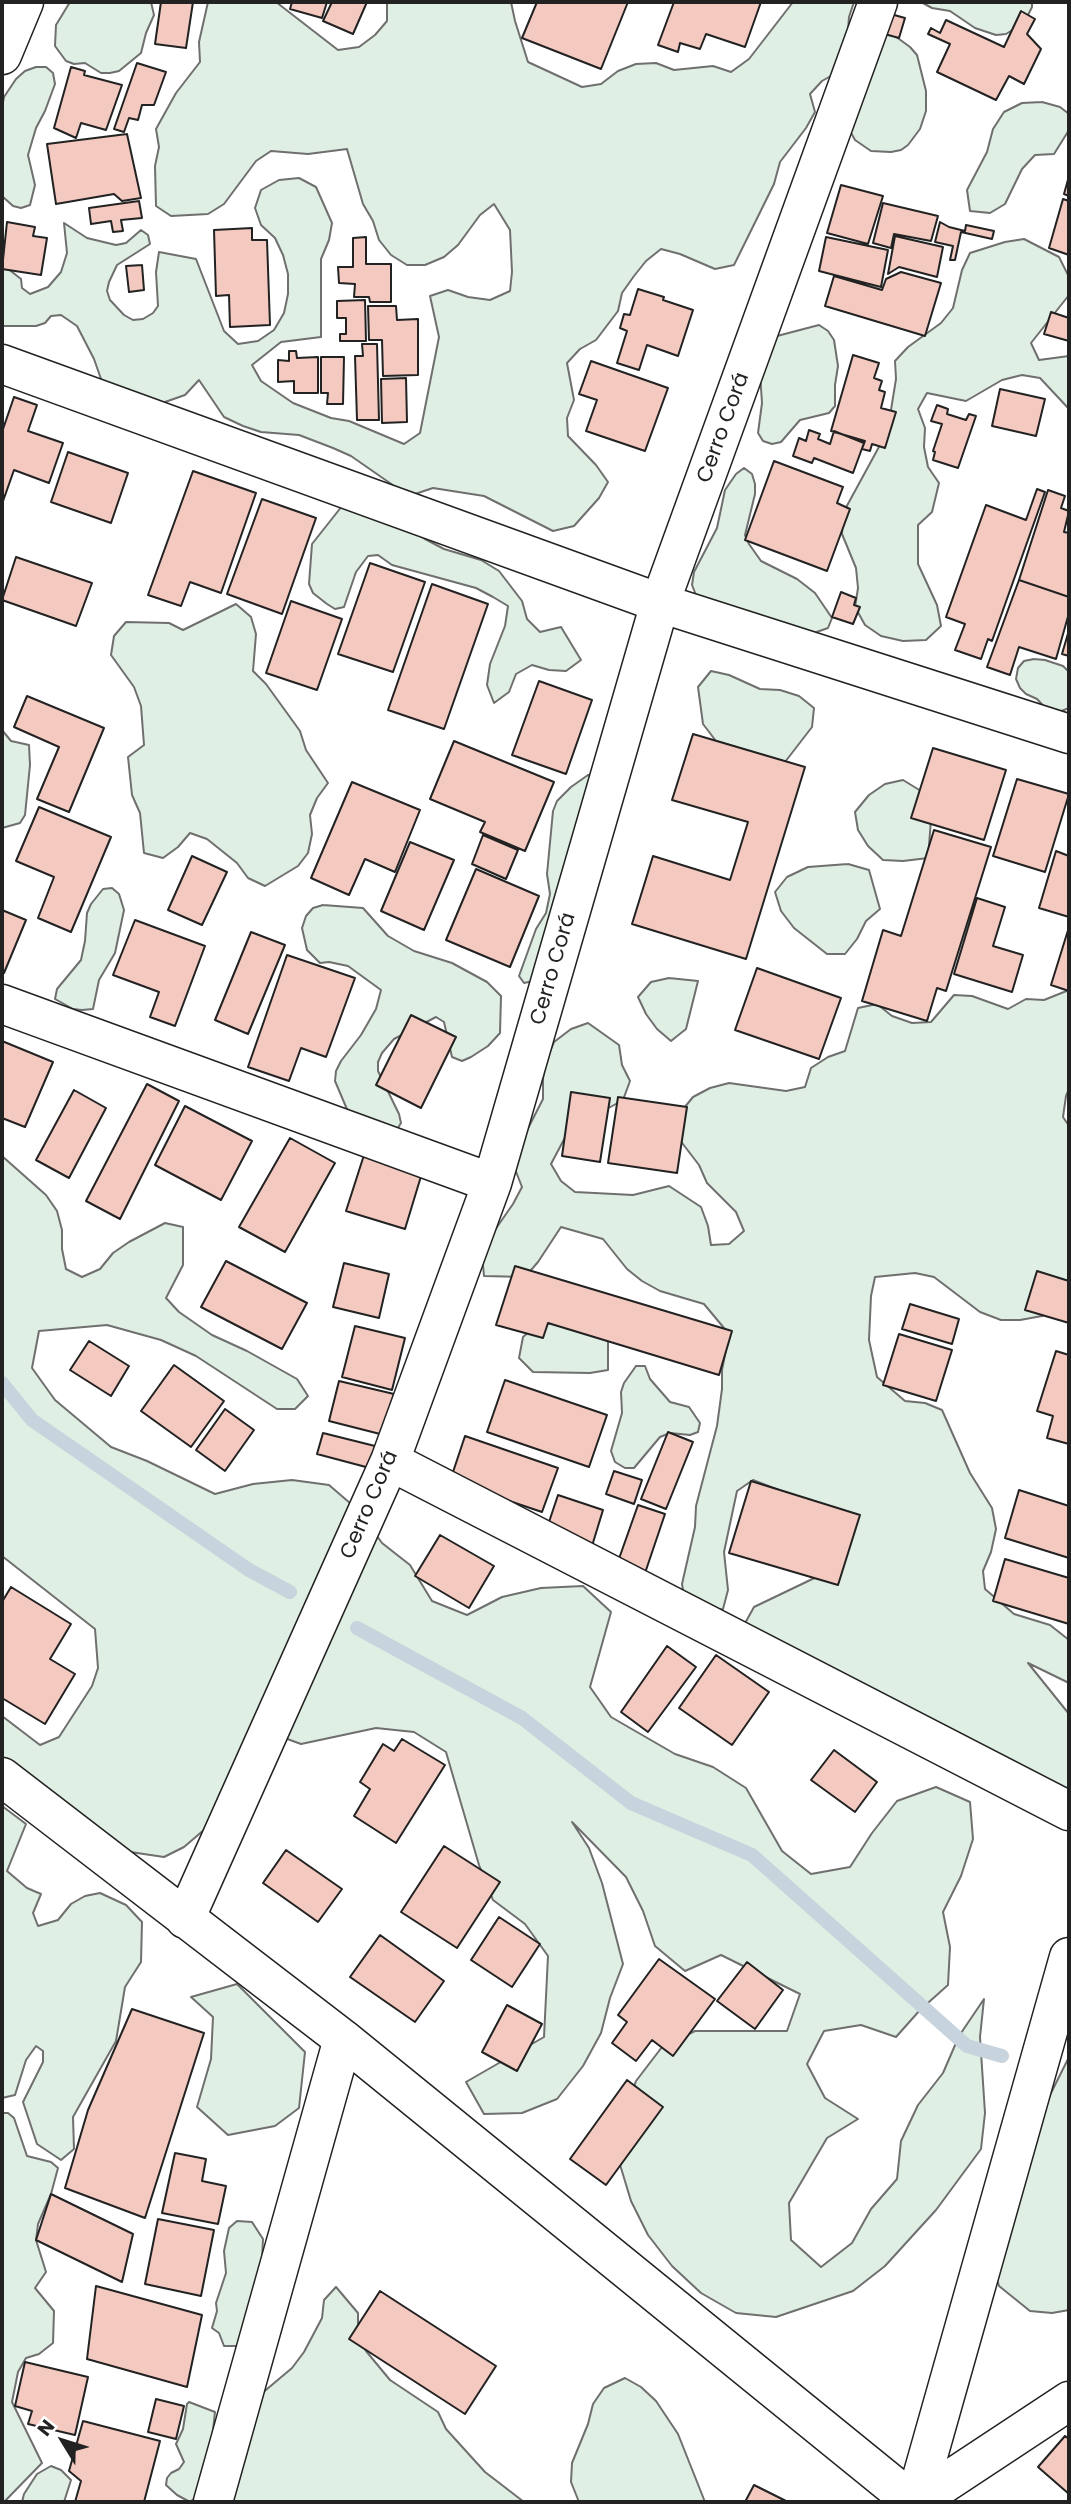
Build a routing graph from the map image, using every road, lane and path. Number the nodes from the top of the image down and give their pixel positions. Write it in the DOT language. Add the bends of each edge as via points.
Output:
graph roads {
  1 [pos="24,2"];
  2 [pos="878,2"];
  3 [pos="3,48"];
  4 [pos="2,364"];
  5 [pos="660,603"];
  6 [pos="1069,734"];
  7 [pos="2,1004"];
  8 [pos="492,1183"];
  9 [pos="390,1461"];
  10 [pos="2,1777"];
  11 [pos="1069,1811"];
  12 [pos="185,1919"];
  13 [pos="1069,1957"];
  14 [pos="343,2039"];
  15 [pos="1069,2401"];
  16 [pos="213,2502"];
  17 [pos="915,2502"];
  1 -- 3 [label="street"];
  2 -- 5 [label="street, Cerro Corá"];
  4 -- 5 [label="street"];
  5 -- 6 [label="street"];
  5 -- 8 [label="street, Cerro Corá"];
  7 -- 8 [label="street"];
  8 -- 9 [label="street, Cerro Corá"];
  9 -- 11 [label="street"];
  9 -- 12 [label="street, Cerro Corá"];
  10 -- 12 [label="street"];
  12 -- 14 [label="street"];
  13 -- 17 [label="street"];
  14 -- 16 [label="street"];
  14 -- 17 [label="street"];
  15 -- 17 [label="street"];
}
